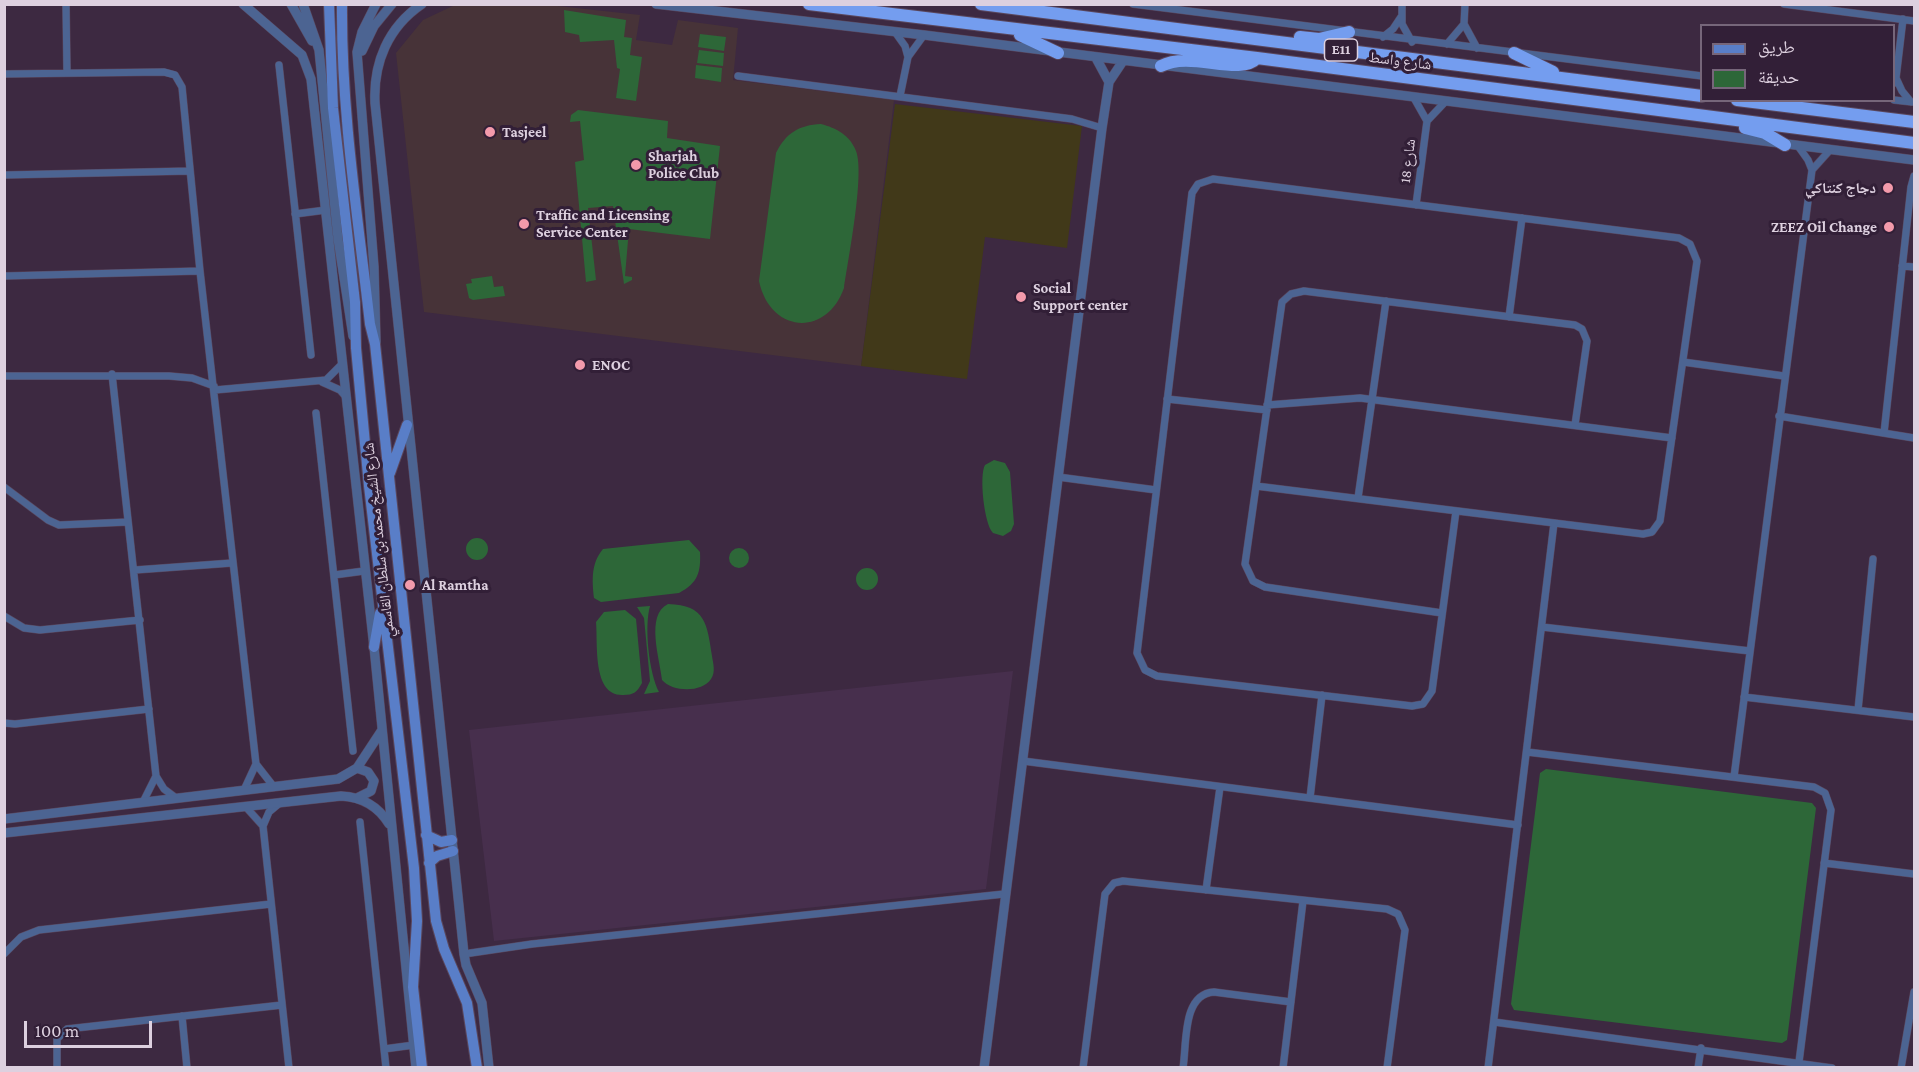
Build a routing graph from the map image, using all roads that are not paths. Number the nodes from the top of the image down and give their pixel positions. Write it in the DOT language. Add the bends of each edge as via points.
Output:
graph roads {
  1 [pos="66,4"];
  2 [pos="243,4"];
  3 [pos="291,4"];
  4 [pos="303,4"];
  5 [pos="329,4"];
  6 [pos="342,4"];
  7 [pos="376,4"];
  8 [pos="392,4"];
  9 [pos="422,4"];
  10 [pos="656,4"];
  11 [pos="809,4"];
  12 [pos="981,4"];
  13 [pos="1134,4"];
  14 [pos="1402,4"];
  15 [pos="1465,4"];
  16 [pos="1784,4"];
  17 [pos="1859,4"];
  18 [pos="1859,13"];
  19 [pos="1401,17"];
  20 [pos="1903,20"];
  21 [pos="1914,21"];
  22 [pos="1464,24"];
  23 [pos="1008,29"];
  24 [pos="895,32"];
  25 [pos="1349,32"];
  26 [pos="924,35"];
  27 [pos="1382,38"];
  28 [pos="1252,39"];
  29 [pos="1412,42"];
  30 [pos="1447,45"];
  31 [pos="1477,48"];
  32 [pos="1514,53"];
  33 [pos="1058,54"];
  34 [pos="908,57"];
  35 [pos="1257,57"];
  36 [pos="1096,58"];
  37 [pos="1122,61"];
  38 [pos="357,64"];
  39 [pos="279,65"];
  40 [pos="1161,66"];
  41 [pos="320,71"];
  42 [pos="68,73"];
  43 [pos="4,74"];
  44 [pos="738,76"];
  45 [pos="1700,76"];
  46 [pos="1568,78"];
  47 [pos="1895,81"];
  48 [pos="1109,82"];
  49 [pos="900,96"];
  50 [pos="1700,96"];
  51 [pos="1414,98"];
  52 [pos="1895,100"];
  53 [pos="1445,102"];
  54 [pos="1753,102"];
  55 [pos="1913,102"];
  56 [pos="360,111"];
  57 [pos="1693,114"];
  58 [pos="1427,121"];
  59 [pos="1914,122"];
  60 [pos="377,128"];
  61 [pos="1102,128"];
  62 [pos="1914,143"];
  63 [pos="1785,145"];
  64 [pos="1798,146"];
  65 [pos="1830,150"];
  66 [pos="1914,160"];
  67 [pos="1812,170"];
  68 [pos="190,171"];
  69 [pos="4,175"];
  70 [pos="1914,176"];
  71 [pos="333,192"];
  72 [pos="1416,205"];
  73 [pos="326,210"];
  74 [pos="295,214"];
  75 [pos="1522,218"];
  76 [pos="1902,266"];
  77 [pos="1914,267"];
  78 [pos="200,271"];
  79 [pos="4,276"];
  80 [pos="1386,301"];
  81 [pos="1509,317"];
  82 [pos="375,344"];
  83 [pos="356,348"];
  84 [pos="311,355"];
  85 [pos="1683,362"];
  86 [pos="343,363"];
  87 [pos="112,374"];
  88 [pos="4,376"];
  89 [pos="1784,376"];
  90 [pos="319,381"];
  91 [pos="214,388"];
  92 [pos="347,399"];
  93 [pos="1167,399"];
  94 [pos="1372,399"];
  95 [pos="1267,407"];
  96 [pos="316,413"];
  97 [pos="1779,416"];
  98 [pos="407,425"];
  99 [pos="1575,425"];
  100 [pos="1884,433"];
  101 [pos="1672,438"];
  102 [pos="1914,438"];
  103 [pos="1058,477"];
  104 [pos="388,485"];
  105 [pos="1256,486"];
  106 [pos="4,487"];
  107 [pos="1156,490"];
  108 [pos="1358,498"];
  109 [pos="1456,511"];
  110 [pos="128,522"];
  111 [pos="1554,523"];
  112 [pos="1873,559"];
  113 [pos="232,563"];
  114 [pos="135,570"];
  115 [pos="364,571"];
  116 [pos="334,575"];
  117 [pos="381,603"];
  118 [pos="1442,613"];
  119 [pos="4,616"];
  120 [pos="140,620"];
  121 [pos="1542,627"];
  122 [pos="374,647"];
  123 [pos="1750,651"];
  124 [pos="1322,696"];
  125 [pos="1744,697"];
  126 [pos="149,709"];
  127 [pos="1858,710"];
  128 [pos="1914,717"];
  129 [pos="4,723"];
  130 [pos="382,730"];
  131 [pos="353,751"];
  132 [pos="1527,752"];
  133 [pos="1023,761"];
  134 [pos="256,764"];
  135 [pos="357,768"];
  136 [pos="156,776"];
  137 [pos="1734,777"];
  138 [pos="274,787"];
  139 [pos="1220,787"];
  140 [pos="244,790"];
  141 [pos="176,798"];
  142 [pos="357,798"];
  143 [pos="1310,798"];
  144 [pos="143,802"];
  145 [pos="281,802"];
  146 [pos="245,806"];
  147 [pos="6,819"];
  148 [pos="360,822"];
  149 [pos="1518,825"];
  150 [pos="263,826"];
  151 [pos="390,826"];
  152 [pos="5,832"];
  153 [pos="426,836"];
  154 [pos="452,846"];
  155 [pos="1824,863"];
  156 [pos="429,864"];
  157 [pos="1914,874"];
  158 [pos="1206,890"];
  159 [pos="1004,894"];
  160 [pos="1303,901"];
  161 [pos="271,904"];
  162 [pos="4,954"];
  163 [pos="464,954"];
  164 [pos="1914,992"];
  165 [pos="1291,1002"];
  166 [pos="282,1005"];
  167 [pos="182,1016"];
  168 [pos="1494,1022"];
  169 [pos="414,1045"];
  170 [pos="1701,1048"];
  171 [pos="384,1049"];
  172 [pos="1799,1062"];
  173 [pos="57,1068"];
  174 [pos="188,1068"];
  175 [pos="289,1068"];
  176 [pos="387,1068"];
  177 [pos="416,1068"];
  178 [pos="422,1068"];
  179 [pos="477,1068"];
  180 [pos="489,1068"];
  181 [pos="984,1068"];
  182 [pos="1083,1068"];
  183 [pos="1184,1068"];
  184 [pos="1283,1068"];
  185 [pos="1387,1068"];
  186 [pos="1488,1068"];
  187 [pos="1698,1068"];
  188 [pos="1832,1068"];
  189 [pos="1901,1068"];
  1 -- 42 [label="street"];
  2 -- 73 [label="street" via="302,55 310,70"];
  3 -- 41 [label="street" via="309,34"];
  4 -- 41 [label="street" via="317,40"];
  5 -- 83 [label="main road, شارع الشيخ محمد بن سلطان القاسمي" via="333,108 356,302"];
  6 -- 82 [label="main road, شارع الشيخ محمد بن سلطان القاسمي" via="346,117"];
  7 -- 38 [label="street" via="359,40"];
  8 -- 38 [label="street" via="374,26"];
  9 -- 60 [label="street" via="401,22 381,54 374,90"];
  10 -- 24 [label="street"];
  11 -- 23 [label="highway, شارع واسط / E11"];
  12 -- 28 [label="highway, شارع واسط / E11"];
  13 -- 25 [label="street"];
  14 -- 19 [label="street"];
  15 -- 22 [label="street"];
  16 -- 18 [label="street"];
  17 -- 18 [label="street"];
  18 -- 20 [label="street"];
  19 -- 27 [label="street"];
  19 -- 29 [label="street"];
  20 -- 21 [label="street"];
  20 -- 47 [label="street"];
  22 -- 30 [label="street"];
  22 -- 31 [label="street"];
  23 -- 33 [label="highway"];
  23 -- 35 [label="highway, شارع واسط / E11"];
  24 -- 26 [label="street"];
  24 -- 34 [label="street"];
  25 -- 27 [label="street"];
  25 -- 28 [label="highway" via="1319,39 1267,33"];
  26 -- 33 [label="street"];
  26 -- 34 [label="street"];
  27 -- 29 [label="street"];
  28 -- 46 [label="highway, شارع واسط / E11"];
  29 -- 30 [label="street"];
  30 -- 31 [label="street"];
  31 -- 32 [label="street"];
  32 -- 45 [label="street"];
  32 -- 46 [label="highway"];
  33 -- 36 [label="street"];
  34 -- 49 [label="street"];
  35 -- 40 [label="highway" via="1244,66 1184,58"];
  35 -- 57 [label="highway, شارع واسط / E11"];
  36 -- 37 [label="street"];
  36 -- 48 [label="street"];
  37 -- 40 [label="street"];
  37 -- 48 [label="street"];
  38 -- 56 [label="street"];
  39 -- 74 [label="street"];
  40 -- 51 [label="street"];
  41 -- 71 [label="street"];
  42 -- 43 [label="street"];
  42 -- 68 [label="street" via="175,75 184,94"];
  44 -- 49 [label="street"];
  46 -- 50 [label="highway, شارع واسط / E11"];
  47 -- 55 [label="street"];
  48 -- 61 [label="street"];
  49 -- 61 [label="street" via="1071,119"];
  51 -- 53 [label="street"];
  51 -- 58 [label="street, شارع 18"];
  52 -- 55 [label="street"];
  53 -- 58 [label="street, شارع 18"];
  53 -- 63 [label="street"];
  54 -- 59 [label="highway"];
  56 -- 60 [label="street"];
  56 -- 82 [label="street" via="374,267"];
  57 -- 62 [label="highway, شارع واسط / E11"];
  57 -- 63 [label="highway" via="1706,122 1757,130"];
  58 -- 72 [label="street, شارع 18"];
  60 -- 98 [label="street"];
  61 -- 103 [label="street"];
  63 -- 64 [label="street"];
  64 -- 65 [label="street"];
  64 -- 67 [label="street"];
  65 -- 66 [label="street"];
  65 -- 67 [label="street"];
  67 -- 89 [label="street"];
  68 -- 69 [label="street"];
  68 -- 78 [label="street"];
  70 -- 76 [label="street"];
  71 -- 73 [label="street"];
  71 -- 83 [label="street"];
  72 -- 75 [label="street"];
  72 -- 93 [label="street" via="1213,179 1198,184 1192,194"];
  73 -- 74 [label="street"];
  73 -- 86 [label="street"];
  74 -- 84 [label="street"];
  75 -- 81 [label="street"];
  75 -- 85 [label="street" via="1679,238 1690,244 1696,261"];
  76 -- 77 [label="street"];
  76 -- 100 [label="street"];
  78 -- 79 [label="street"];
  78 -- 91 [label="street"];
  80 -- 81 [label="street"];
  80 -- 94 [label="street"];
  80 -- 95 [label="street" via="1304,291 1286,297 1280,308"];
  81 -- 99 [label="street" via="1575,325 1585,333"];
  82 -- 104 [label="main road, شارع الشيخ محمد بن سلطان القاسمي"];
  83 -- 117 [label="main road, شارع الشيخ محمد بن سلطان القاسمي"];
  85 -- 89 [label="street"];
  85 -- 101 [label="street"];
  86 -- 90 [label="street" via="332,376"];
  86 -- 92 [label="street"];
  87 -- 88 [label="street"];
  87 -- 91 [label="street" via="180,376"];
  87 -- 110 [label="street"];
  89 -- 97 [label="street"];
  90 -- 91 [label="street"];
  90 -- 92 [label="street" via="340,390"];
  91 -- 113 [label="street"];
  92 -- 115 [label="street"];
  93 -- 95 [label="street"];
  93 -- 107 [label="street"];
  94 -- 95 [label="street"];
  94 -- 99 [label="street"];
  94 -- 108 [label="street"];
  95 -- 105 [label="street"];
  96 -- 116 [label="street"];
  97 -- 100 [label="street"];
  97 -- 123 [label="street"];
  98 -- 104 [label="main road"];
  98 -- 154 [label="street"];
  99 -- 101 [label="street"];
  100 -- 102 [label="street"];
  101 -- 111 [label="street" via="1660,521 1652,532"];
  103 -- 107 [label="street"];
  103 -- 133 [label="street"];
  104 -- 153 [label="main road, شارع الشيخ محمد بن سلطان القاسمي"];
  105 -- 108 [label="street"];
  105 -- 118 [label="street" via="1245,564 1258,585"];
  106 -- 110 [label="street" via="59,525"];
  107 -- 124 [label="street" via="1137,653 1141,666 1157,676"];
  108 -- 109 [label="street"];
  109 -- 111 [label="street"];
  109 -- 118 [label="street"];
  110 -- 114 [label="street"];
  111 -- 121 [label="street"];
  112 -- 127 [label="street"];
  113 -- 114 [label="street"];
  113 -- 134 [label="street"];
  114 -- 120 [label="street"];
  115 -- 116 [label="street"];
  115 -- 122 [label="street"];
  116 -- 131 [label="street"];
  117 -- 122 [label="main road"];
  117 -- 178 [label="main road, شارع الشيخ محمد بن سلطان القاسمي" via="414,868 417,921 413,987"];
  118 -- 124 [label="street" via="1432,690 1423,704"];
  119 -- 120 [label="street" via="24,628 40,630"];
  120 -- 126 [label="street"];
  121 -- 123 [label="street"];
  121 -- 132 [label="street"];
  122 -- 130 [label="street"];
  123 -- 125 [label="street"];
  124 -- 143 [label="street"];
  125 -- 127 [label="street"];
  125 -- 137 [label="street"];
  126 -- 129 [label="street"];
  126 -- 136 [label="street"];
  127 -- 128 [label="street"];
  130 -- 135 [label="street"];
  130 -- 151 [label="street"];
  132 -- 137 [label="street"];
  132 -- 149 [label="street"];
  133 -- 139 [label="street"];
  133 -- 159 [label="street"];
  134 -- 138 [label="street"];
  134 -- 140 [label="street"];
  135 -- 138 [label="street" via="338,779"];
  135 -- 142 [label="street" via="368,772 374,781 371,791"];
  136 -- 141 [label="street"];
  136 -- 144 [label="street"];
  137 -- 155 [label="street" via="1814,787 1825,793 1831,810"];
  138 -- 140 [label="street"];
  139 -- 143 [label="street"];
  139 -- 158 [label="street"];
  140 -- 141 [label="street"];
  141 -- 144 [label="street"];
  142 -- 145 [label="street"];
  142 -- 151 [label="street" via="380,811"];
  143 -- 149 [label="street"];
  144 -- 147 [label="street"];
  145 -- 146 [label="street"];
  145 -- 150 [label="street"];
  146 -- 150 [label="street"];
  146 -- 152 [label="street"];
  147 -- 152 [label="street"];
  148 -- 171 [label="street"];
  149 -- 168 [label="street"];
  150 -- 161 [label="street"];
  151 -- 169 [label="street"];
  153 -- 154 [label="main road"];
  153 -- 156 [label="main road, شارع الشيخ محمد بن سلطان القاسمي"];
  154 -- 156 [label="main road"];
  154 -- 163 [label="street"];
  155 -- 157 [label="street"];
  155 -- 172 [label="street"];
  156 -- 179 [label="main road, شارع الشيخ محمد بن سلطان القاسمي" via="438,931 467,1003"];
  158 -- 160 [label="street"];
  158 -- 182 [label="street" via="1123,881 1107,890"];
  159 -- 163 [label="street"];
  159 -- 181 [label="street"];
  160 -- 165 [label="street"];
  160 -- 185 [label="street" via="1388,909 1402,919 1405,930"];
  161 -- 162 [label="street" via="39,930 21,938"];
  161 -- 166 [label="street"];
  163 -- 180 [label="street" via="482,1003"];
  164 -- 189 [label="street"];
  165 -- 183 [label="street" via="1214,992 1202,994 1191,1008"];
  165 -- 184 [label="street"];
  166 -- 167 [label="street"];
  166 -- 175 [label="street"];
  167 -- 173 [label="street" via="67,1029 57,1040"];
  167 -- 174 [label="street"];
  168 -- 170 [label="street"];
  168 -- 186 [label="street"];
  169 -- 171 [label="street"];
  169 -- 177 [label="street"];
  170 -- 172 [label="street"];
  170 -- 187 [label="street"];
  171 -- 176 [label="street"];
  172 -- 188 [label="street"];
}
